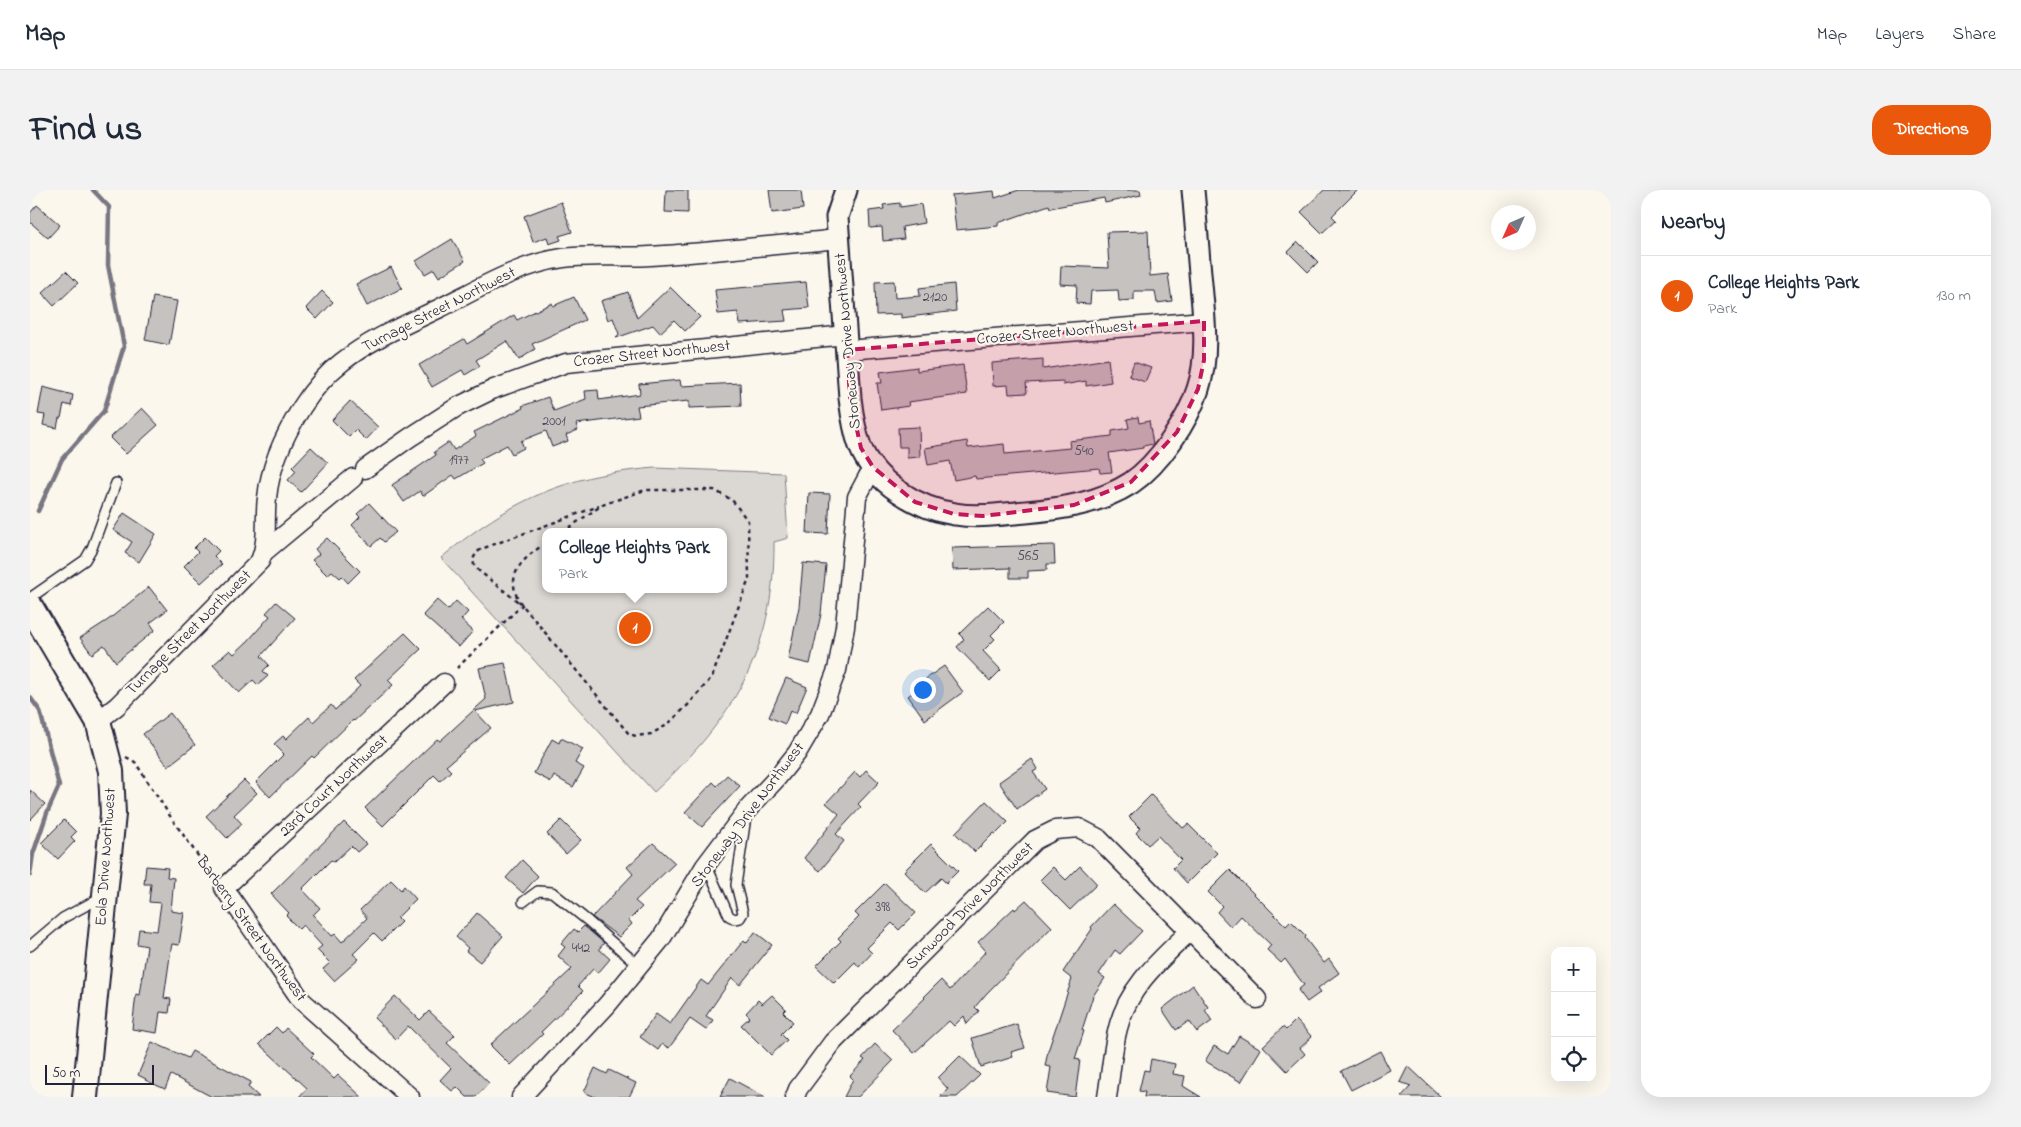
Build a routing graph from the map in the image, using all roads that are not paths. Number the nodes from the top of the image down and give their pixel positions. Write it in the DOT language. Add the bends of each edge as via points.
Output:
graph roads {
  1 [pos="846,190"];
  2 [pos="1193,190"];
  3 [pos="839,239"];
  4 [pos="1204,321"];
  5 [pos="846,342"];
  6 [pos="873,467"];
  7 [pos="116,483"];
  8 [pos="264,552"];
  9 [pos="30,598"];
  10 [pos="30,606"];
  11 [pos="444,683"];
  12 [pos="98,721"];
  13 [pos="748,810"];
  14 [pos="706,864"];
  15 [pos="224,888"];
  16 [pos="104,896"];
  17 [pos="523,902"];
  18 [pos="1189,932"];
  19 [pos="30,946"];
  20 [pos="639,966"];
  21 [pos="1257,999"];
  22 [pos="85,1097"];
  23 [pos="410,1097"];
  24 [pos="521,1097"];
  25 [pos="795,1097"];
  26 [pos="1107,1097"];
  1 -- 3 [label="street, Stoneway Drive Northwest" via="837,217"];
  2 -- 4 [label="street"];
  3 -- 5 [label="street, Stoneway Drive Northwest"];
  3 -- 8 [label="street, Turnage Street Northwest" via="649,256 564,258 533,264 370,343 322,380 290,428 274,464 266,498"];
  4 -- 5 [label="street, Crozer Street Northwest"];
  4 -- 6 [label="street" via="1204,360 1198,389 1188,413 1148,468 1116,491 1049,510 983,516 954,514 915,502"];
  5 -- 6 [label="street, Stoneway Drive Northwest" via="853,424 861,448"];
  5 -- 8 [label="street, Crozer Street Northwest" via="586,359 535,372 457,407 359,473"];
  6 -- 13 [label="street, Stoneway Drive Northwest" via="857,497 845,627 837,670 820,714 797,753"];
  7 -- 9 [label="lane" via="85,560"];
  8 -- 12 [label="street, Turnage Street Northwest" via="253,570 117,706"];
  10 -- 12 [label="main road, Eola Drive Northwest"];
  11 -- 15 [label="street, 23rd Court Northwest"];
  12 -- 16 [label="main road, Eola Drive Northwest" via="112,778 113,814"];
  13 -- 14 [label="street, Stoneway Drive Northwest"];
  13 -- 14 [label="lane" via="736,885 743,913 740,918 729,916"];
  14 -- 20 [label="street, Stoneway Drive Northwest" via="661,939"];
  15 -- 23 [label="street, Barberry Street Northwest" via="301,1000"];
  16 -- 19 [label="lane" via="63,918"];
  16 -- 22 [label="main road, Eola Drive Northwest"];
  17 -- 20 [label="lane" via="538,891 552,892"];
  18 -- 21 [label="street, Sunwood Drive Northwest" via="1205,944"];
  18 -- 25 [label="street, Sunwood Drive Northwest" via="1098,838 1079,828 1055,830 1035,840 833,1042 798,1088"];
  18 -- 26 [label="street" via="1133,991 1118,1027"];
  20 -- 24 [label="street, Stoneway Drive Northwest" via="574,1042"];
}
